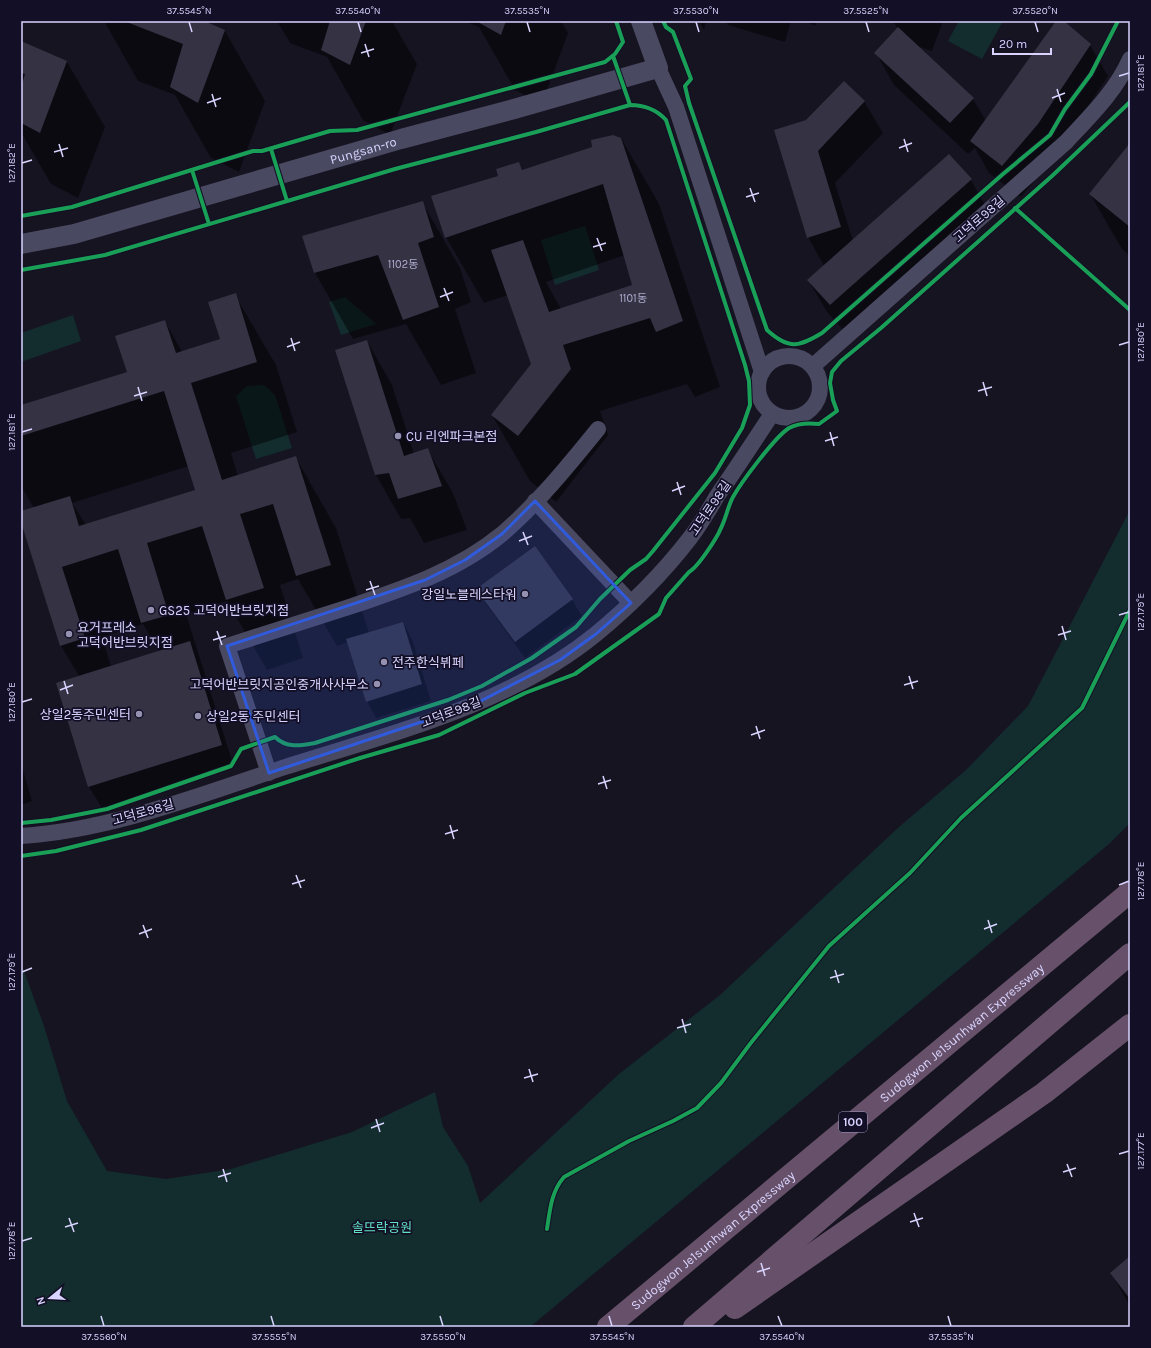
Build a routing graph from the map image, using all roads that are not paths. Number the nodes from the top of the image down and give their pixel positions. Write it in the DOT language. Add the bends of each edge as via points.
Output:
graph roads {
  1 [pos="641,21"];
  2 [pos="1130,59"];
  3 [pos="658,68"];
  4 [pos="21,244"];
  5 [pos="813,366"];
  6 [pos="762,372"];
  7 [pos="772,414"];
  8 [pos="598,429"];
  9 [pos="535,501"];
  10 [pos="631,603"];
  11 [pos="269,773"];
  12 [pos="21,836"];
  13 [pos="1130,880"];
  14 [pos="1130,892"];
  15 [pos="1098,918"];
  16 [pos="1130,954"];
  17 [pos="1130,1025"];
  18 [pos="608,1327"];
  19 [pos="694,1327"];
  20 [pos="708,1327"];
  1 -- 3 [label="street"];
  2 -- 5 [label="street, 고덕로98길" via="1102,103 1066,142"];
  3 -- 4 [label="street, Pungsan-ro" via="74,234"];
  3 -- 6 [label="street" via="676,107"];
  5 -- 6 [label="street" via="796,356 786,356 776,358"];
  5 -- 7 [label="street" via="818,374 820,388 817,402 811,410 803,416 794,418 784,419"];
  6 -- 7 [label="street" via="758,381 758,391 761,401"];
  7 -- 10 [label="street, 고덕로98길" via="692,536 664,570"];
  8 -- 9 [label="street" via="557,480"];
  9 -- 10 [label="street"];
  9 -- 11 [label="street" via="502,534 465,560 425,580 227,646"];
  10 -- 11 [label="street, 고덕로98길" via="596,634 560,660 475,704 426,723"];
  11 -- 12 [label="street, 고덕로98길" via="134,816 55,834"];
  13 -- 15 [label="highway"];
  14 -- 15 [label="highway, Sudogwon Je1sunhwan Expressway / 100"];
  15 -- 18 [label="highway, Sudogwon Je1sunhwan Expressway / 100"];
  16 -- 19 [label="highway"];
  17 -- 20 [label="highway" via="1044,1093"];
}
